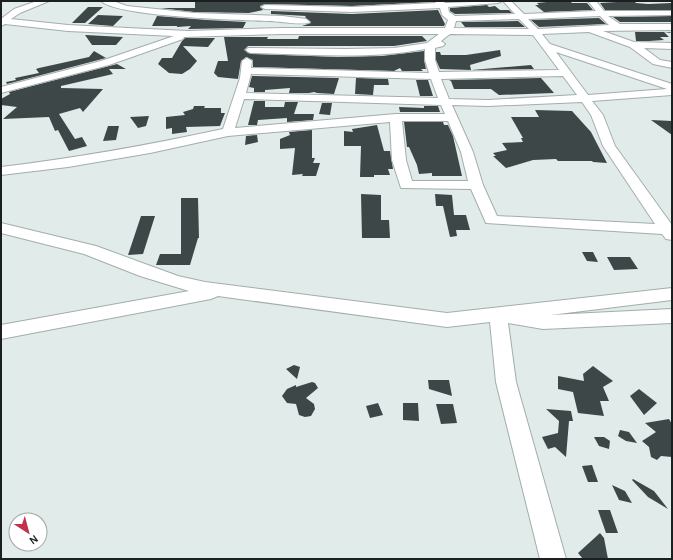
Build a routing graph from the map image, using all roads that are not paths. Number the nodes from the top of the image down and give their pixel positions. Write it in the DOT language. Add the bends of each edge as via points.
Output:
graph roads {
  1 [pos="45,1"];
  2 [pos="105,1"];
  3 [pos="271,1"];
  4 [pos="498,1"];
  5 [pos="507,1"];
  6 [pos="592,1"];
  7 [pos="436,4"];
  8 [pos="263,7"];
  9 [pos="672,13"];
  10 [pos="603,15"];
  11 [pos="521,17"];
  12 [pos="251,18"];
  13 [pos="2,20"];
  14 [pos="345,21"];
  15 [pos="618,27"];
  16 [pos="672,27"];
  17 [pos="590,29"];
  18 [pos="451,31"];
  19 [pos="248,33"];
  20 [pos="188,34"];
  21 [pos="541,39"];
  22 [pos="462,41"];
  23 [pos="493,41"];
  24 [pos="505,41"];
  25 [pos="633,45"];
  26 [pos="430,46"];
  27 [pos="672,46"];
  28 [pos="251,50"];
  29 [pos="346,51"];
  30 [pos="672,65"];
  31 [pos="245,71"];
  32 [pos="565,73"];
  33 [pos="343,74"];
  34 [pos="436,76"];
  35 [pos="672,87"];
  36 [pos="1,90"];
  37 [pos="672,92"];
  38 [pos="239,96"];
  39 [pos="584,98"];
  40 [pos="340,99"];
  41 [pos="445,102"];
  42 [pos="453,117"];
  43 [pos="396,118"];
  44 [pos="338,124"];
  45 [pos="228,132"];
  46 [pos="1,171"];
  47 [pos="476,185"];
  48 [pos="1,228"];
  49 [pos="669,233"];
  50 [pos="221,291"];
  51 [pos="672,294"];
  52 [pos="498,314"];
  53 [pos="672,316"];
  54 [pos="1,332"];
  55 [pos="553,559"];
  1 -- 13 [label="street" via="17,11"];
  2 -- 12 [label="street" via="126,8 194,16"];
  3 -- 8 [label="street"];
  4 -- 7 [label="street"];
  5 -- 11 [label="street"];
  6 -- 10 [label="street"];
  7 -- 14 [label="street"];
  7 -- 18 [label="street" via="445,13"];
  8 -- 12 [label="street"];
  8 -- 14 [label="street"];
  9 -- 10 [label="street"];
  10 -- 11 [label="street"];
  10 -- 15 [label="street"];
  11 -- 18 [label="street"];
  11 -- 21 [label="street"];
  12 -- 14 [label="street"];
  12 -- 19 [label="street" via="254,20"];
  13 -- 20 [label="street" via="68,28"];
  14 -- 18 [label="street"];
  14 -- 19 [label="street" via="281,31"];
  14 -- 29 [label="street"];
  15 -- 16 [label="street"];
  15 -- 17 [label="street"];
  17 -- 21 [label="street"];
  17 -- 25 [label="street"];
  18 -- 21 [label="street"];
  18 -- 26 [label="street"];
  19 -- 20 [label="street"];
  19 -- 28 [label="street" via="252,41"];
  20 -- 36 [label="street" via="104,63"];
  21 -- 24 [label="street"];
  21 -- 32 [label="street"];
  21 -- 35 [label="street"];
  22 -- 23 [label="street"];
  25 -- 27 [label="street"];
  25 -- 30 [label="street" via="657,62"];
  26 -- 29 [label="street"];
  26 -- 34 [label="street" via="430,60"];
  28 -- 29 [label="street"];
  28 -- 31 [label="street"];
  29 -- 33 [label="street"];
  31 -- 33 [label="street"];
  31 -- 38 [label="street"];
  32 -- 34 [label="street"];
  32 -- 39 [label="street"];
  33 -- 34 [label="street"];
  33 -- 40 [label="street"];
  34 -- 41 [label="street"];
  37 -- 39 [label="street"];
  38 -- 40 [label="street"];
  38 -- 45 [label="street"];
  39 -- 41 [label="street" via="515,102"];
  39 -- 49 [label="street" via="597,116 609,146"];
  40 -- 41 [label="street"];
  40 -- 44 [label="street"];
  41 -- 42 [label="street"];
  42 -- 43 [label="street"];
  42 -- 47 [label="street" via="467,152"];
  43 -- 44 [label="street"];
  43 -- 47 [label="street" via="399,160 406,185"];
  44 -- 45 [label="street"];
  45 -- 46 [label="street" via="150,149"];
  47 -- 49 [label="street" via="491,220"];
  48 -- 50 [label="street" via="90,250 176,282"];
  50 -- 52 [label="street" via="447,320"];
  50 -- 54 [label="street"];
  51 -- 52 [label="street"];
  52 -- 53 [label="street" via="543,322"];
  52 -- 55 [label="street" via="506,382"];
}
